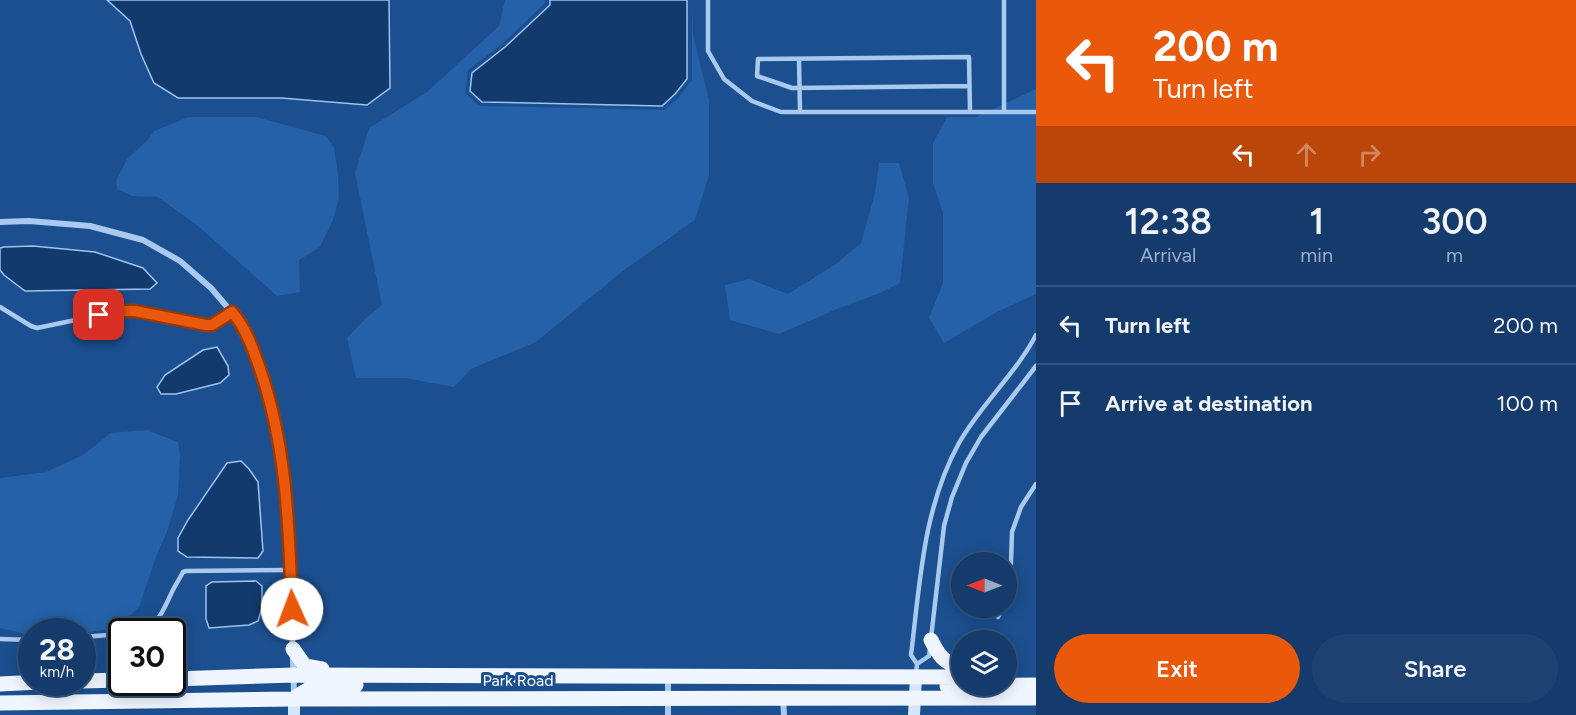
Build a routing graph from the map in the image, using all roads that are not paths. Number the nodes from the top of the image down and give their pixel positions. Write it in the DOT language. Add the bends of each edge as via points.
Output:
graph roads {
  1 [pos="708,0"];
  2 [pos="1004,0"];
  3 [pos="799,59"];
  4 [pos="969,86"];
  5 [pos="800,88"];
  6 [pos="800,112"];
  7 [pos="970,112"];
  8 [pos="1004,112"];
  9 [pos="1036,112"];
  10 [pos="0,222"];
  11 [pos="0,307"];
  12 [pos="232,312"];
  13 [pos="1036,335"];
  14 [pos="1036,366"];
  15 [pos="1036,484"];
  16 [pos="1011,552"];
  17 [pos="291,570"];
  18 [pos="159,618"];
  19 [pos="0,639"];
  20 [pos="18,640"];
  21 [pos="931,640"];
  22 [pos="293,649"];
  23 [pos="951,664"];
  24 [pos="916,670"];
  25 [pos="294,675"];
  26 [pos="951,675"];
  27 [pos="442,676"];
  28 [pos="668,676"];
  29 [pos="819,677"];
  30 [pos="1017,677"];
  31 [pos="1036,678"];
  32 [pos="186,679"];
  33 [pos="18,683"];
  34 [pos="0,684"];
  35 [pos="1036,685"];
  36 [pos="915,697"];
  37 [pos="668,698"];
  38 [pos="783,698"];
  39 [pos="1036,698"];
  40 [pos="294,699"];
  41 [pos="135,701"];
  42 [pos="0,703"];
  43 [pos="294,715"];
  44 [pos="668,715"];
  45 [pos="784,715"];
  46 [pos="914,715"];
  1 -- 6 [label="lane" via="708,51 724,79 752,101 781,112"];
  2 -- 8 [label="lane"];
  3 -- 4 [label="lane" via="969,57"];
  3 -- 5 [label="lane"];
  3 -- 5 [label="lane" via="758,59 757,76"];
  4 -- 5 [label="lane"];
  4 -- 7 [label="lane"];
  5 -- 6 [label="lane"];
  6 -- 7 [label="lane"];
  7 -- 8 [label="lane"];
  8 -- 9 [label="lane"];
  10 -- 12 [label="street" via="90,226 143,240 180,261"];
  11 -- 12 [label="lane" via="37,328 119,311 210,325"];
  12 -- 17 [label="street" via="251,344 268,392 284,467"];
  13 -- 24 [label="lane" via="1027,353 977,416 946,470 925,543 911,655"];
  14 -- 21 [label="lane" via="981,437 952,497 944,526"];
  15 -- 16 [label="lane" via="1021,507 1012,532"];
  17 -- 18 [label="lane" via="183,572"];
  17 -- 22 [label="street"];
  19 -- 20 [label="lane"];
  21 -- 23 [label="main road" via="937,652"];
  21 -- 24 [label="lane" via="929,656"];
  22 -- 25 [label="street"];
  22 -- 27 [label="main road" via="305,666 321,669 408,670"];
  24 -- 26 [label="main road, Park Road"];
  24 -- 29 [label="main road, Park Road"];
  24 -- 36 [label="street"];
  25 -- 27 [label="main road, Park Road"];
  25 -- 32 [label="main road, Park Road"];
  25 -- 40 [label="street"];
  25 -- 41 [label="main road" via="267,691 149,694"];
  27 -- 28 [label="main road, Park Road"];
  27 -- 40 [label="main road" via="402,683 323,686"];
  28 -- 29 [label="main road, Park Road"];
  28 -- 37 [label="street"];
  29 -- 37 [label="main road" via="794,684 692,686 678,688"];
  30 -- 31 [label="main road"];
  33 -- 34 [label="main road"];
  35 -- 36 [label="main road" via="938,686 924,689"];
  36 -- 38 [label="main road, Park Road"];
  36 -- 39 [label="main road, Park Road"];
  36 -- 46 [label="street"];
  37 -- 38 [label="main road, Park Road"];
  37 -- 40 [label="main road, Park Road"];
  37 -- 44 [label="street"];
  38 -- 45 [label="street"];
  40 -- 41 [label="main road, Park Road"];
  40 -- 43 [label="street"];
  41 -- 42 [label="main road, Park Road"];
}
